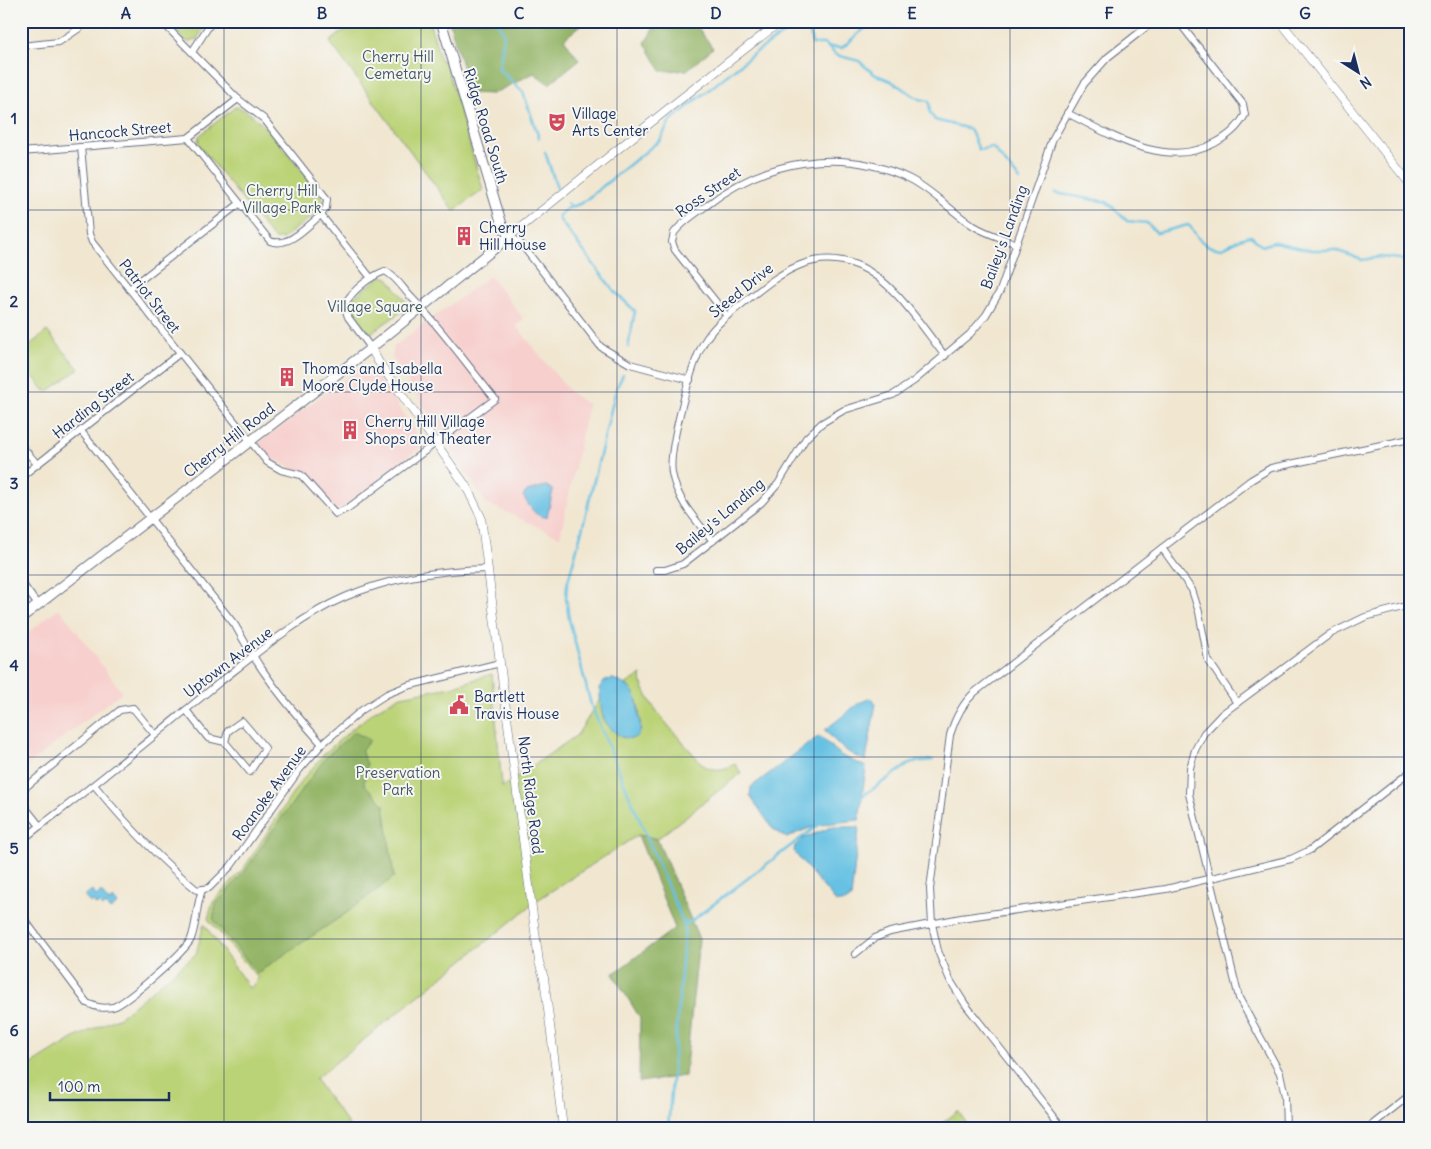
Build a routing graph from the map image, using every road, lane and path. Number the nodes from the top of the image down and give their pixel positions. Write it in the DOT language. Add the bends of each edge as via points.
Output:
graph roads {
  1 [pos="90,21"];
  2 [pos="161,21"];
  3 [pos="212,21"];
  4 [pos="441,21"];
  5 [pos="781,21"];
  6 [pos="1154,21"];
  7 [pos="1178,21"];
  8 [pos="1280,21"];
  9 [pos="21,46"];
  10 [pos="192,52"];
  11 [pos="238,99"];
  12 [pos="1067,112"];
  13 [pos="188,138"];
  14 [pos="81,147"];
  15 [pos="21,152"];
  16 [pos="1410,184"];
  17 [pos="239,204"];
  18 [pos="321,215"];
  19 [pos="510,236"];
  20 [pos="1016,244"];
  21 [pos="371,278"];
  22 [pos="129,289"];
  23 [pos="422,307"];
  24 [pos="727,316"];
  25 [pos="371,348"];
  26 [pos="180,353"];
  27 [pos="945,356"];
  28 [pos="690,380"];
  29 [pos="81,431"];
  30 [pos="1410,439"];
  31 [pos="250,440"];
  32 [pos="435,442"];
  33 [pos="21,445"];
  34 [pos="37,464"];
  35 [pos="21,476"];
  36 [pos="150,519"];
  37 [pos="713,540"];
  38 [pos="1162,548"];
  39 [pos="488,568"];
  40 [pos="656,570"];
  41 [pos="21,582"];
  42 [pos="38,605"];
  43 [pos="1410,605"];
  44 [pos="21,618"];
  45 [pos="252,657"];
  46 [pos="500,663"];
  47 [pos="1237,703"];
  48 [pos="186,710"];
  49 [pos="156,735"];
  50 [pos="225,742"];
  51 [pos="322,744"];
  52 [pos="1410,772"];
  53 [pos="95,786"];
  54 [pos="21,791"];
  55 [pos="21,802"];
  56 [pos="40,826"];
  57 [pos="21,840"];
  58 [pos="1210,879"];
  59 [pos="202,890"];
  60 [pos="21,915"];
  61 [pos="932,924"];
  62 [pos="854,954"];
  63 [pos="1410,1095"];
  64 [pos="563,1128"];
  65 [pos="1063,1128"];
  66 [pos="1286,1128"];
  67 [pos="1368,1128"];
  1 -- 9 [label="street" via="59,42"];
  2 -- 10 [label="street"];
  3 -- 10 [label="street"];
  4 -- 19 [label="main road, Ridge Road South" via="503,228"];
  5 -- 19 [label="street, Cherry Hill Road"];
  6 -- 12 [label="street, Bailey's Landing" via="1108,57 1084,84"];
  7 -- 12 [label="street" via="1243,104 1245,115 1229,136 1187,154 1164,153 1111,135"];
  8 -- 16 [label="street"];
  10 -- 11 [label="street"];
  11 -- 13 [label="street, Hancock Street"];
  11 -- 18 [label="street" via="264,119 328,199"];
  12 -- 20 [label="street, Bailey's Landing" via="1053,139"];
  13 -- 14 [label="street, Hancock Street"];
  13 -- 17 [label="street"];
  14 -- 15 [label="street, Hancock Street"];
  14 -- 22 [label="street, Patriot Street" via="89,234"];
  17 -- 18 [label="street" via="270,241 279,244 287,242"];
  17 -- 22 [label="street"];
  18 -- 21 [label="street"];
  19 -- 23 [label="main road, Cherry Hill Road"];
  19 -- 28 [label="street" via="522,245 601,347 630,364"];
  20 -- 24 [label="street, Ross Street" via="975,227 931,191 883,168 833,160 774,168 727,190 677,229 672,237 677,254"];
  20 -- 27 [label="street, Bailey's Landing" via="1000,291 986,315"];
  21 -- 23 [label="street" via="385,271 394,276"];
  21 -- 25 [label="street" via="349,295 344,305 348,317"];
  22 -- 26 [label="street, Patriot Street"];
  23 -- 25 [label="main road, Cherry Hill Road"];
  23 -- 32 [label="street" via="494,399 448,436"];
  24 -- 27 [label="street, Steed Drive" via="792,267 814,260 851,263 874,274 888,286"];
  24 -- 28 [label="street, Steed Drive" via="704,342"];
  25 -- 31 [label="main road, Cherry Hill Road"];
  25 -- 32 [label="street, North Ridge Road"];
  26 -- 29 [label="street, Harding Street"];
  26 -- 31 [label="street, Patriot Street"];
  27 -- 37 [label="street, Bailey's Landing" via="893,395 844,410 822,423 806,438 769,495"];
  28 -- 37 [label="street, Steed Drive" via="672,445 671,466 682,501"];
  29 -- 34 [label="street, Harding Street"];
  29 -- 36 [label="street"];
  30 -- 38 [label="street" via="1271,468"];
  31 -- 32 [label="street, Patriot Street" via="267,462 281,470 302,475 336,514"];
  31 -- 36 [label="main road, Cherry Hill Road"];
  32 -- 39 [label="street, North Ridge Road" via="478,508"];
  33 -- 34 [label="street"];
  34 -- 35 [label="street, Harding Street"];
  36 -- 42 [label="main road, Cherry Hill Road"];
  36 -- 45 [label="street" via="235,625"];
  37 -- 40 [label="street, Bailey's Landing" via="683,564"];
  38 -- 47 [label="street" via="1192,590 1208,660"];
  38 -- 61 [label="street" via="976,692 961,708 950,735 930,889"];
  39 -- 45 [label="street, Uptown Avenue" via="410,576 364,589 314,614"];
  39 -- 46 [label="street, North Ridge Road"];
  41 -- 42 [label="street"];
  42 -- 44 [label="main road, Cherry Hill Road"];
  43 -- 47 [label="street" via="1365,617 1330,634"];
  45 -- 48 [label="street, Uptown Avenue"];
  45 -- 51 [label="street" via="285,703"];
  46 -- 51 [label="street, Roanoke Avenue" via="387,694 362,710"];
  46 -- 64 [label="street, North Ridge Road"];
  47 -- 58 [label="street" via="1204,732 1190,768 1189,794"];
  48 -- 49 [label="street, Uptown Avenue"];
  48 -- 50 [label="street" via="208,738"];
  49 -- 53 [label="street, Uptown Avenue"];
  49 -- 54 [label="street" via="133,708 120,710"];
  50 -- 50 [label="street" via="250,772 265,748 242,721 228,731"];
  51 -- 59 [label="street, Roanoke Avenue" via="300,769 231,866 209,888"];
  52 -- 58 [label="street" via="1310,850 1291,859"];
  53 -- 56 [label="street, Uptown Avenue"];
  53 -- 59 [label="street" via="148,846 197,890"];
  55 -- 56 [label="street"];
  56 -- 57 [label="street, Uptown Avenue"];
  58 -- 61 [label="street" via="1129,895"];
  58 -- 66 [label="street" via="1239,998 1280,1073"];
  59 -- 60 [label="street" via="192,934 185,948 114,1006 97,1008 87,1003"];
  61 -- 62 [label="street" via="890,932 875,938"];
  61 -- 65 [label="street" via="938,951 957,992"];
  63 -- 67 [label="street"];
}
